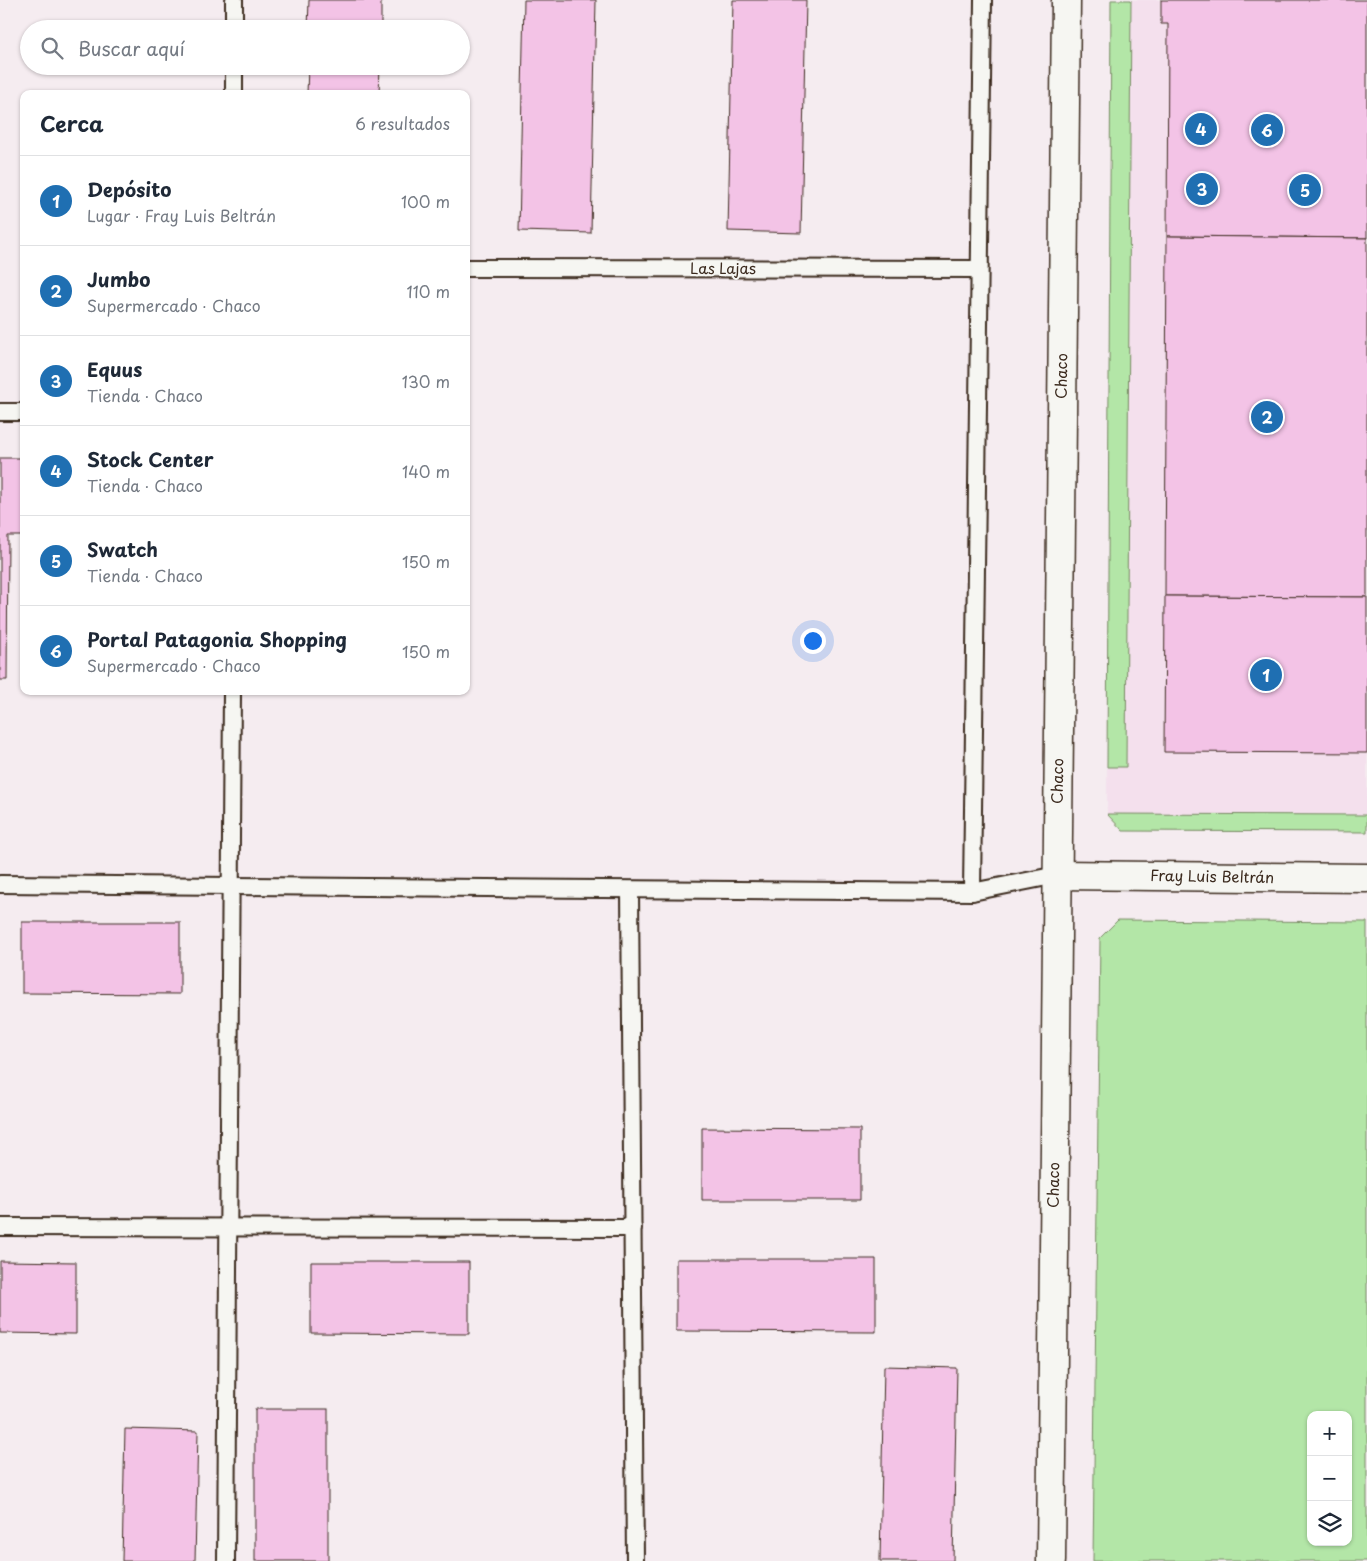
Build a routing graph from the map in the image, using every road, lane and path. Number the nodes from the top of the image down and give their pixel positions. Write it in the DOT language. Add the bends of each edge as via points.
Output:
graph roads {
  1 [pos="234,0"];
  2 [pos="983,0"];
  3 [pos="1066,0"];
  4 [pos="234,20"];
  5 [pos="234,75"];
  6 [pos="234,90"];
  7 [pos="470,268"];
  8 [pos="980,269"];
  9 [pos="0,412"];
  10 [pos="20,412"];
  11 [pos="232,695"];
  12 [pos="1057,875"];
  13 [pos="1367,878"];
  14 [pos="0,884"];
  15 [pos="230,886"];
  16 [pos="630,890"];
  17 [pos="972,892"];
  18 [pos="0,1227"];
  19 [pos="228,1227"];
  20 [pos="633,1228"];
  21 [pos="226,1561"];
  22 [pos="635,1561"];
  23 [pos="1050,1561"];
  1 -- 4 [label="lane"];
  2 -- 8 [label="lane"];
  3 -- 12 [label="street, Chaco"];
  5 -- 6 [label="lane"];
  7 -- 8 [label="lane, Las Lajas"];
  8 -- 17 [label="lane"];
  9 -- 10 [label="lane"];
  11 -- 15 [label="lane"];
  12 -- 13 [label="street, Fray Luis Beltrán"];
  12 -- 17 [label="lane"];
  12 -- 23 [label="street, Chaco"];
  14 -- 15 [label="lane"];
  15 -- 16 [label="lane"];
  15 -- 19 [label="lane"];
  16 -- 17 [label="lane"];
  16 -- 20 [label="lane"];
  18 -- 19 [label="lane"];
  19 -- 20 [label="lane"];
  19 -- 21 [label="lane"];
  20 -- 22 [label="lane"];
}
